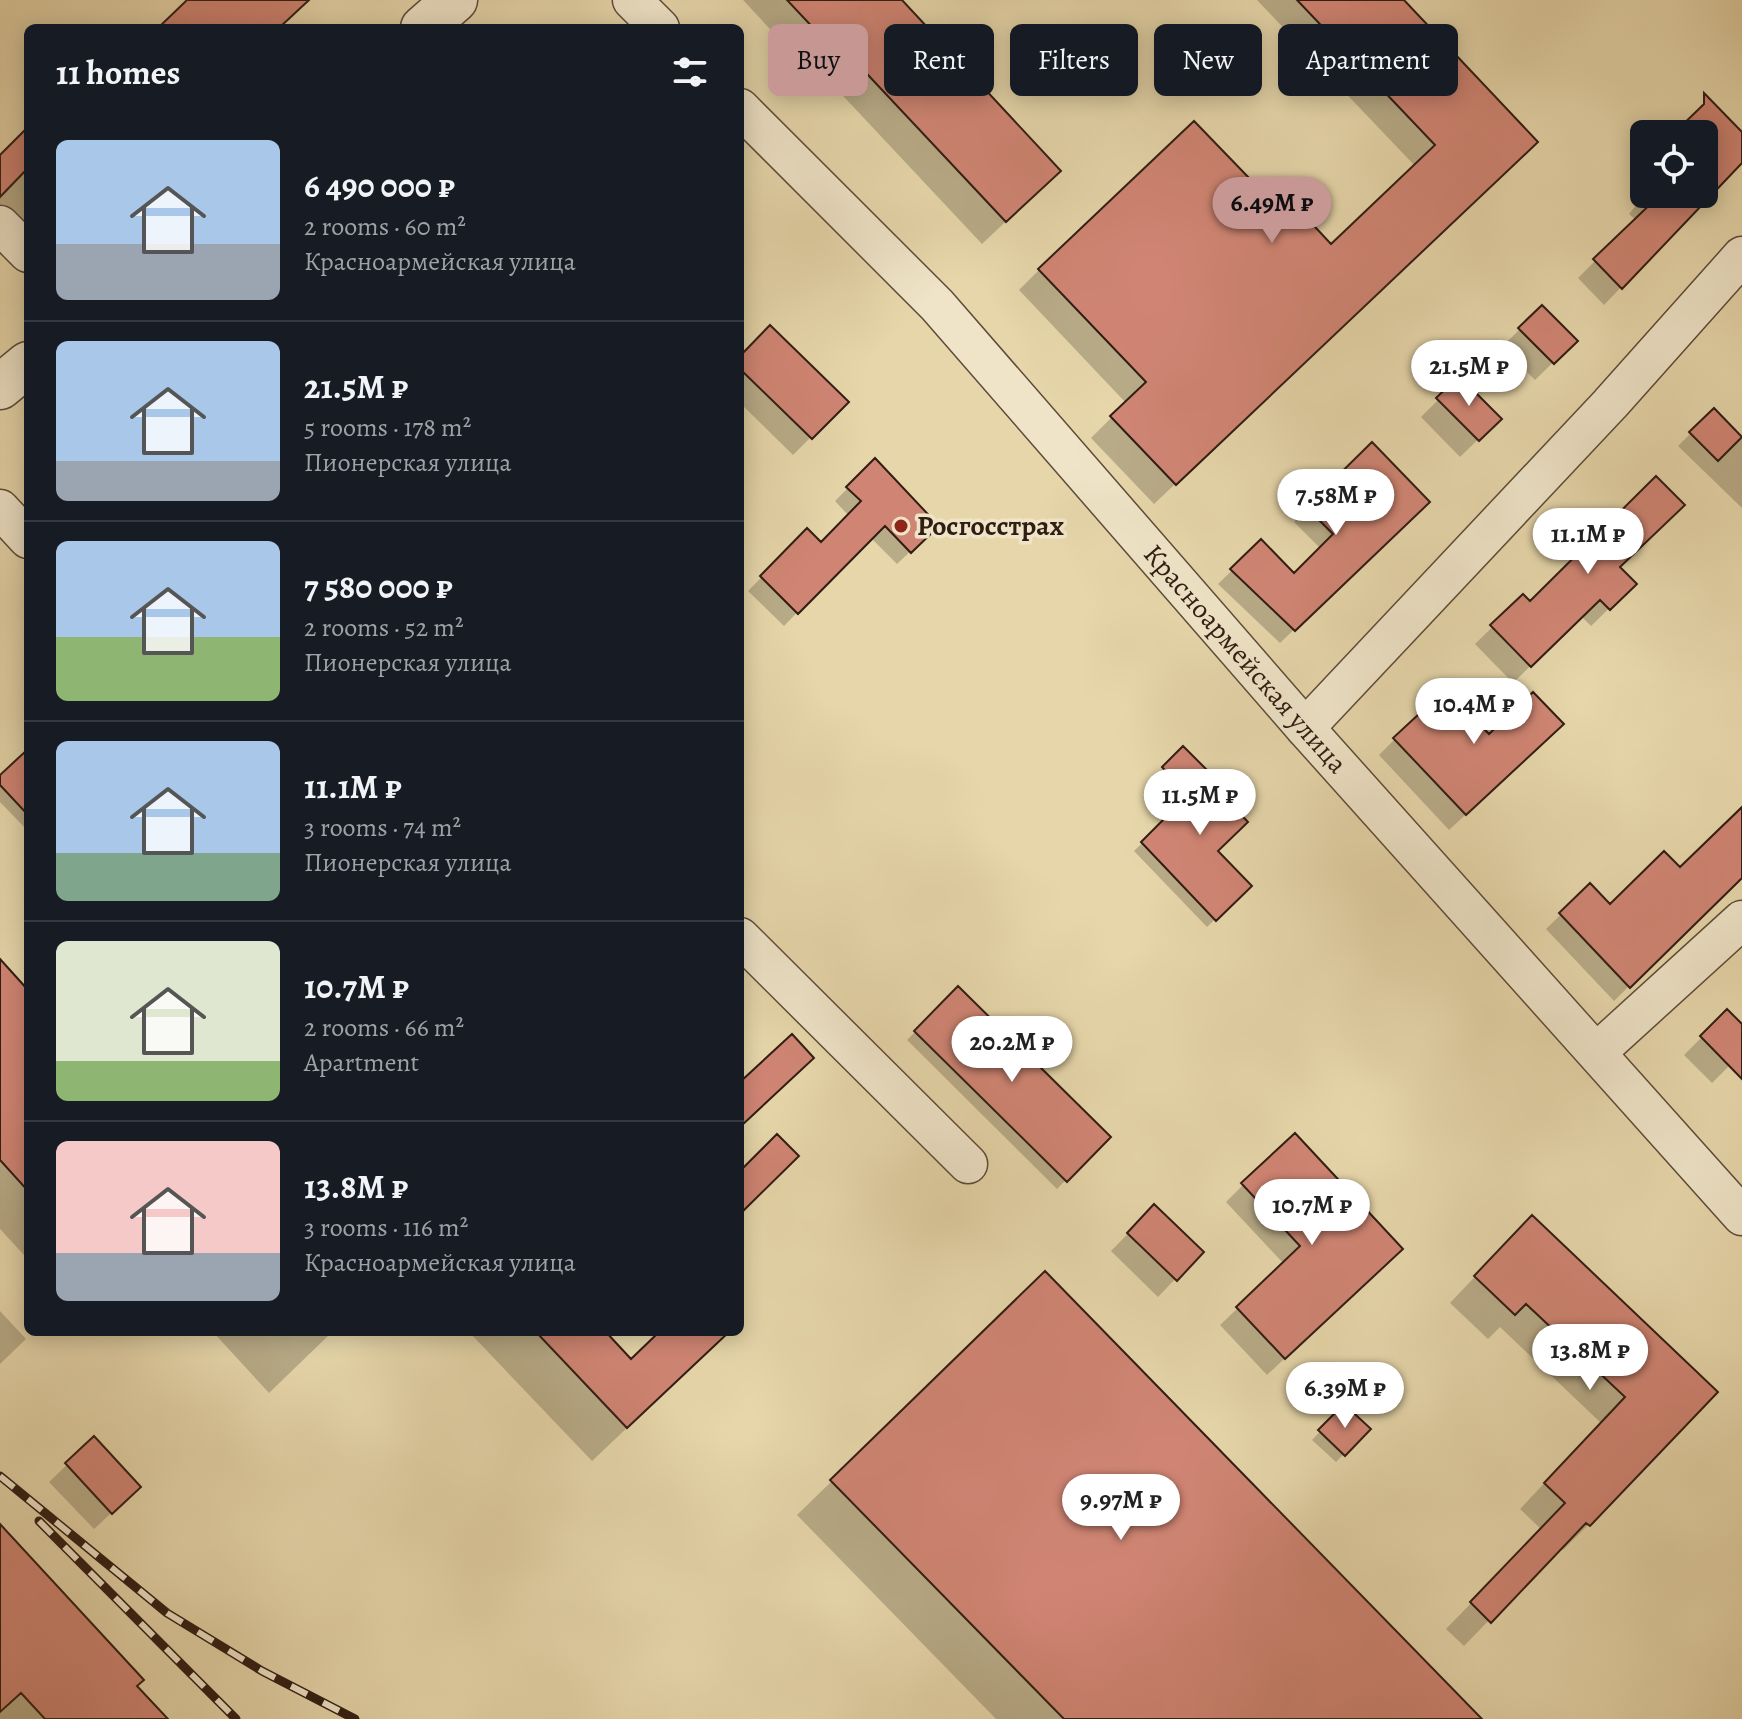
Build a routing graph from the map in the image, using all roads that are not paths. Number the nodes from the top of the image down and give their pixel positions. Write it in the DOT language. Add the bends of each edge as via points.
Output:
graph roads {
  1 [pos="455,0"];
  2 [pos="632,0"];
  3 [pos="428,24"];
  4 [pos="656,24"];
  5 [pos="744,112"];
  6 [pos="0,225"];
  7 [pos="24,249"];
  8 [pos="1742,256"];
  9 [pos="24,367"];
  10 [pos="0,387"];
  11 [pos="0,509"];
  12 [pos="24,535"];
  13 [pos="1305,728"];
  14 [pos="1742,920"];
  15 [pos="744,941"];
  16 [pos="1597,1052"];
  17 [pos="968,1164"];
  18 [pos="1742,1216"];
  1 -- 3 [label="street"];
  2 -- 4 [label="street"];
  5 -- 13 [label="street, Красноармейская улица" via="937,305"];
  6 -- 7 [label="street"];
  8 -- 13 [label="street"];
  9 -- 10 [label="street"];
  11 -- 12 [label="street"];
  13 -- 16 [label="street, Красноармейская улица"];
  14 -- 16 [label="street"];
  15 -- 17 [label="street"];
  16 -- 18 [label="street, Красноармейская улица"];
}
